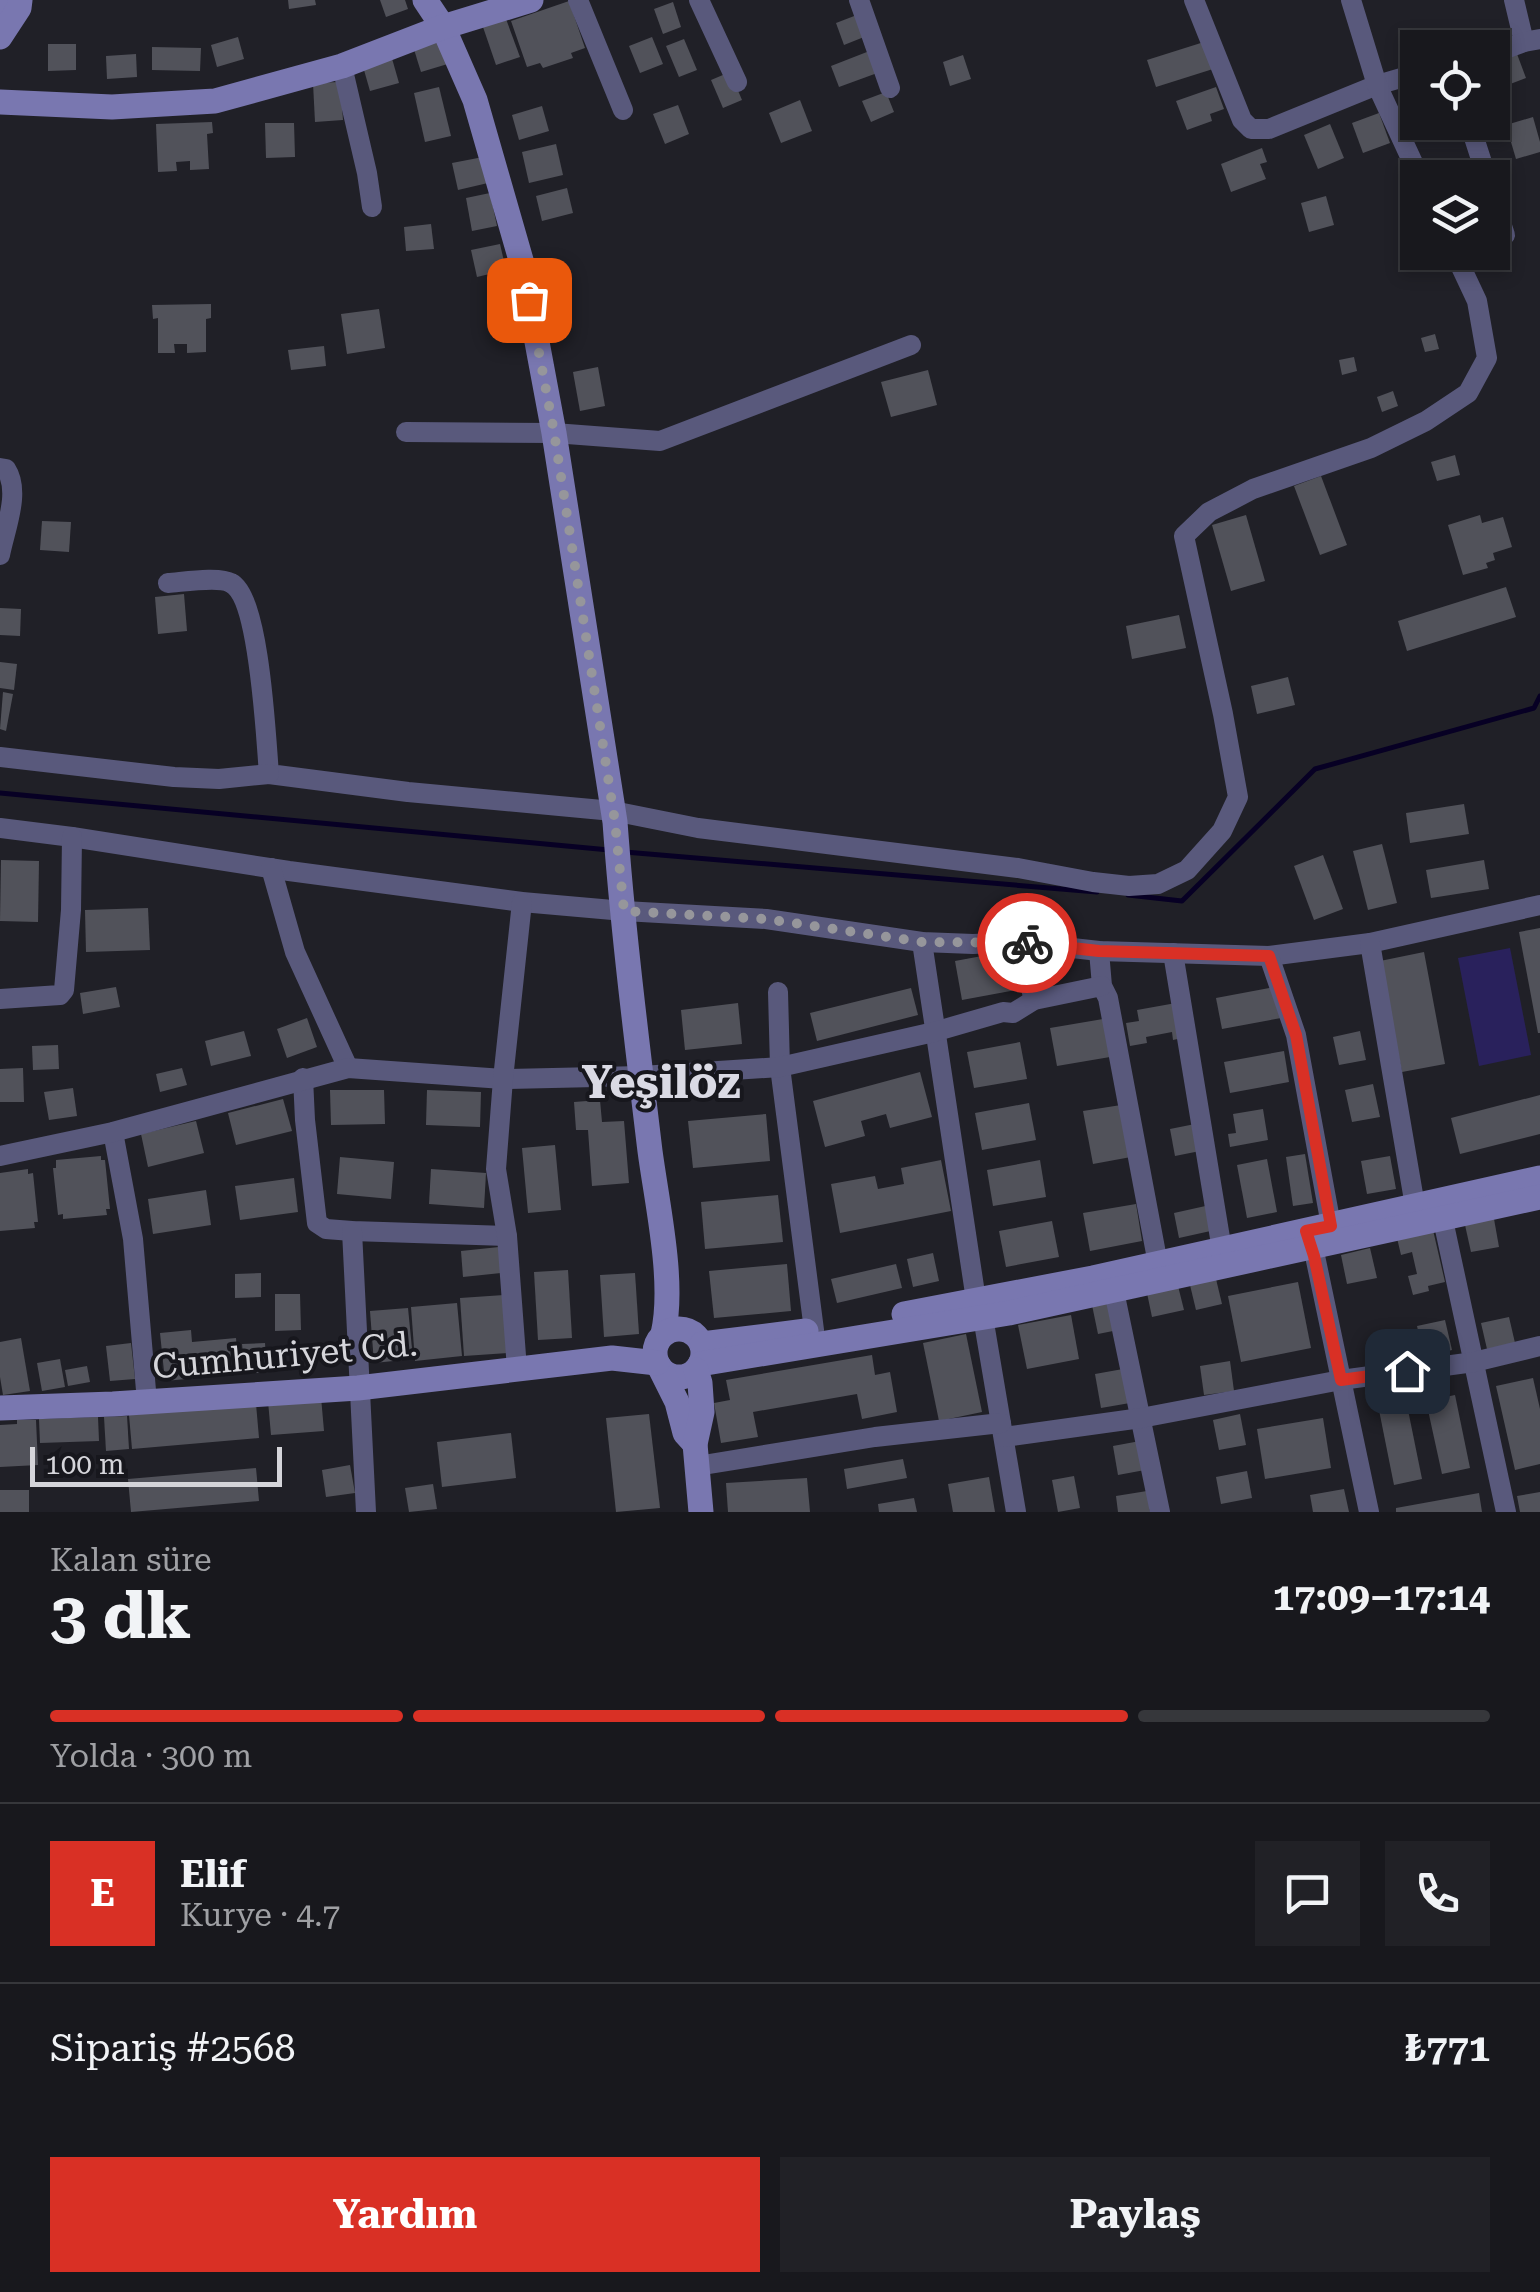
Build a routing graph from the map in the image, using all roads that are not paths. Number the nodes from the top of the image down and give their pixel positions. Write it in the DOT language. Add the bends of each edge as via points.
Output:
graph roads {
  1 [pos="20,0"];
  2 [pos="424,0"];
  3 [pos="531,0"];
  4 [pos="578,0"];
  5 [pos="698,0"];
  6 [pos="860,0"];
  7 [pos="1194,0"];
  8 [pos="1351,0"];
  9 [pos="1514,0"];
  10 [pos="443,27"];
  11 [pos="0,38"];
  12 [pos="1532,40"];
  13 [pos="342,66"];
  14 [pos="1400,79"];
  15 [pos="736,82"];
  16 [pos="1377,85"];
  17 [pos="890,88"];
  18 [pos="0,102"];
  19 [pos="623,110"];
  20 [pos="1412,160"];
  21 [pos="372,207"];
  22 [pos="1462,270"];
  23 [pos="911,345"];
  24 [pos="406,432"];
  25 [pos="554,432"];
  26 [pos="0,468"];
  27 [pos="0,555"];
  28 [pos="168,583"];
  29 [pos="0,758"];
  30 [pos="268,774"];
  31 [pos="614,816"];
  32 [pos="0,828"];
  33 [pos="72,837"];
  34 [pos="271,868"];
  35 [pos="522,902"];
  36 [pos="1540,905"];
  37 [pos="624,911"];
  38 [pos="922,942"];
  39 [pos="1018,942"];
  40 [pos="1370,943"];
  41 [pos="1099,951"];
  42 [pos="1173,953"];
  43 [pos="1269,956"];
  44 [pos="1102,986"];
  45 [pos="778,992"];
  46 [pos="0,999"];
  47 [pos="1034,1000"];
  48 [pos="934,1032"];
  49 [pos="780,1067"];
  50 [pos="348,1068"];
  51 [pos="641,1076"];
  52 [pos="303,1078"];
  53 [pos="502,1079"];
  54 [pos="113,1132"];
  55 [pos="0,1156"];
  56 [pos="1540,1178"];
  57 [pos="1540,1197"];
  58 [pos="1431,1209"];
  59 [pos="352,1231"];
  60 [pos="1316,1235"];
  61 [pos="506,1236"];
  62 [pos="1222,1250"];
  63 [pos="664,1262"];
  64 [pos="1158,1264"];
  65 [pos="1114,1291"];
  66 [pos="979,1309"];
  67 [pos="814,1330"];
  68 [pos="1540,1346"];
  69 [pos="660,1350"];
  70 [pos="698,1353"];
  71 [pos="1474,1362"];
  72 [pos="517,1369"];
  73 [pos="1341,1380"];
  74 [pos="358,1388"];
  75 [pos="147,1402"];
  76 [pos="0,1408"];
  77 [pos="1140,1418"];
  78 [pos="1002,1430"];
  79 [pos="696,1455"];
  80 [pos="366,1512"];
  81 [pos="701,1512"];
  82 [pos="1016,1512"];
  83 [pos="1160,1512"];
  84 [pos="1369,1512"];
  85 [pos="1506,1512"];
  1 -- 11 [label="main road"];
  2 -- 10 [label="main road"];
  3 -- 10 [label="main road"];
  4 -- 19 [label="street"];
  5 -- 15 [label="street"];
  6 -- 17 [label="street"];
  7 -- 16 [label="street" via="1251,129 1268,129"];
  8 -- 16 [label="street"];
  9 -- 12 [label="street"];
  10 -- 13 [label="main road"];
  10 -- 25 [label="main road" via="475,100 523,267"];
  13 -- 18 [label="main road" via="216,100 112,107"];
  13 -- 21 [label="street"];
  14 -- 16 [label="street"];
  16 -- 20 [label="street"];
  22 -- 31 [label="street" via="1477,301 1487,358 1468,393 1371,448 1253,489 1209,512 1184,536 1238,796 1222,831 1187,870 1158,884 1128,886"];
  23 -- 25 [label="street" via="660,441"];
  24 -- 25 [label="street"];
  25 -- 31 [label="main road"];
  26 -- 27 [label="street" via="13,480"];
  28 -- 30 [label="street" via="218,580 245,597 259,661"];
  29 -- 30 [label="street" via="174,777"];
  30 -- 31 [label="street"];
  31 -- 37 [label="main road"];
  32 -- 33 [label="street"];
  33 -- 34 [label="street"];
  33 -- 46 [label="street" via="64,990"];
  34 -- 35 [label="street"];
  34 -- 50 [label="street" via="295,952"];
  35 -- 37 [label="street"];
  35 -- 53 [label="street"];
  36 -- 40 [label="street"];
  37 -- 38 [label="street" via="766,919"];
  37 -- 51 [label="main road"];
  38 -- 39 [label="street"];
  38 -- 48 [label="street"];
  39 -- 41 [label="street"];
  39 -- 47 [label="street"];
  40 -- 43 [label="street"];
  40 -- 58 [label="street"];
  41 -- 42 [label="street"];
  41 -- 44 [label="street"];
  42 -- 43 [label="street"];
  42 -- 62 [label="street"];
  43 -- 60 [label="street" via="1296,1035"];
  44 -- 47 [label="street"];
  44 -- 64 [label="street"];
  45 -- 49 [label="street"];
  47 -- 48 [label="street" via="1013,1012"];
  48 -- 49 [label="street"];
  48 -- 66 [label="street"];
  49 -- 51 [label="street"];
  49 -- 67 [label="street"];
  50 -- 52 [label="street"];
  50 -- 53 [label="street"];
  51 -- 53 [label="street"];
  51 -- 63 [label="main road"];
  52 -- 54 [label="street"];
  52 -- 59 [label="street" via="317,1223"];
  53 -- 61 [label="street" via="496,1169"];
  54 -- 55 [label="street"];
  54 -- 75 [label="street" via="133,1240"];
  56 -- 58 [label="main road"];
  57 -- 58 [label="main road"];
  58 -- 60 [label="main road"];
  58 -- 71 [label="street"];
  59 -- 61 [label="street"];
  59 -- 74 [label="street"];
  60 -- 62 [label="main road"];
  60 -- 65 [label="main road"];
  60 -- 73 [label="street" via="1314,1256"];
  61 -- 72 [label="street"];
  62 -- 64 [label="main road"];
  63 -- 69 [label="main road" via="668,1293"];
  63 -- 70 [label="main road" via="676,1275"];
  64 -- 66 [label="main road"];
  65 -- 66 [label="main road"];
  65 -- 77 [label="street"];
  66 -- 67 [label="main road"];
  66 -- 70 [label="main road"];
  66 -- 78 [label="street"];
  67 -- 70 [label="main road"];
  68 -- 71 [label="street"];
  69 -- 70 [label="main road" via="677,1328 688,1330"];
  69 -- 70 [label="main road" via="676,1377 684,1376"];
  69 -- 72 [label="main road, Cumhuriyet Cd." via="612,1349 574,1364"];
  69 -- 79 [label="main road"];
  70 -- 79 [label="main road" via="702,1412"];
  71 -- 73 [label="street"];
  71 -- 85 [label="street"];
  72 -- 74 [label="main road, Cumhuriyet Cd."];
  73 -- 77 [label="street"];
  73 -- 84 [label="street"];
  74 -- 75 [label="main road, Cumhuriyet Cd."];
  74 -- 80 [label="street"];
  75 -- 76 [label="main road, Cumhuriyet Cd."];
  77 -- 78 [label="street"];
  77 -- 83 [label="street"];
  78 -- 79 [label="street"];
  78 -- 82 [label="street"];
  79 -- 81 [label="main road"];
}
